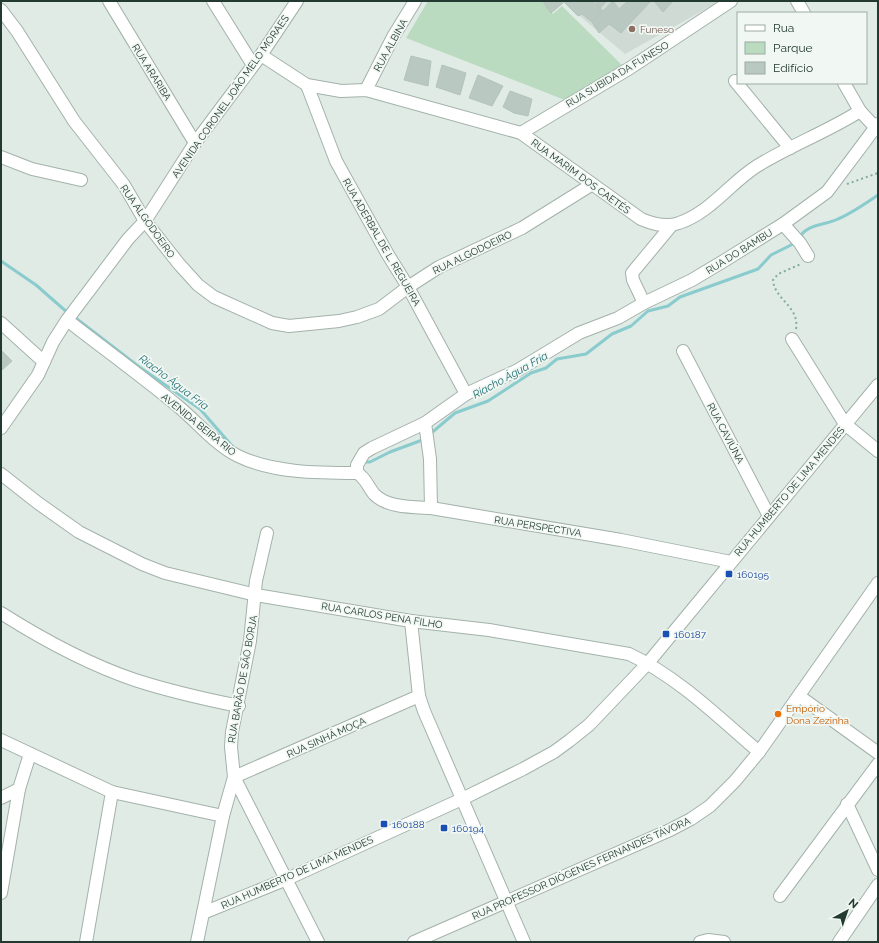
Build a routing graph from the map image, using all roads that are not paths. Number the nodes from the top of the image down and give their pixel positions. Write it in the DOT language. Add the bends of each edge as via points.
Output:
graph roads {
  1 [pos="109,1"];
  2 [pos="214,1"];
  3 [pos="297,1"];
  4 [pos="415,1"];
  5 [pos="732,1"];
  6 [pos="797,1"];
  7 [pos="1,10"];
  8 [pos="803,12"];
  9 [pos="261,55"];
  10 [pos="253,66"];
  11 [pos="735,81"];
  12 [pos="737,83"];
  13 [pos="737,84"];
  14 [pos="845,84"];
  15 [pos="307,85"];
  16 [pos="366,90"];
  17 [pos="860,111"];
  18 [pos="877,126"];
  19 [pos="521,133"];
  20 [pos="195,143"];
  21 [pos="790,148"];
  22 [pos="1,157"];
  23 [pos="81,180"];
  24 [pos="591,185"];
  25 [pos="145,221"];
  26 [pos="783,224"];
  27 [pos="671,226"];
  28 [pos="808,256"];
  29 [pos="408,286"];
  30 [pos="644,303"];
  31 [pos="67,320"];
  32 [pos="1,323"];
  33 [pos="792,339"];
  34 [pos="683,351"];
  35 [pos="44,362"];
  36 [pos="878,385"];
  37 [pos="466,394"];
  38 [pos="845,424"];
  39 [pos="426,425"];
  40 [pos="1,428"];
  41 [pos="878,451"];
  42 [pos="357,469"];
  43 [pos="1,474"];
  44 [pos="431,508"];
  45 [pos="769,516"];
  46 [pos="267,533"];
  47 [pos="731,562"];
  48 [pos="878,583"];
  49 [pos="256,595"];
  50 [pos="1,613"];
  51 [pos="411,621"];
  52 [pos="648,663"];
  53 [pos="419,696"];
  54 [pos="799,696"];
  55 [pos="239,706"];
  56 [pos="1,740"];
  57 [pos="759,752"];
  58 [pos="878,753"];
  59 [pos="30,754"];
  60 [pos="878,764"];
  61 [pos="234,778"];
  62 [pos="19,789"];
  63 [pos="112,792"];
  64 [pos="1,798"];
  65 [pos="462,799"];
  66 [pos="847,804"];
  67 [pos="223,816"];
  68 [pos="878,870"];
  69 [pos="287,879"];
  70 [pos="878,885"];
  71 [pos="1,893"];
  72 [pos="780,896"];
  73 [pos="507,902"];
  74 [pos="203,913"];
  75 [pos="86,942"];
  76 [pos="197,942"];
  77 [pos="318,942"];
  78 [pos="414,942"];
  79 [pos="524,942"];
  80 [pos="700,942"];
  81 [pos="724,942"];
  82 [pos="839,942"];
  1 -- 20 [label="street, RUA ARARIBA"];
  2 -- 10 [label="street"];
  3 -- 9 [label="street, AVENIDA CORONEL JOÃO MELO MORAES"];
  4 -- 16 [label="street, RUA ALBINA"];
  5 -- 19 [label="street, RUA SUBIDA DA FUNESO" via="630,68"];
  6 -- 8 [label="street"];
  7 -- 25 [label="street, RUA ALGODOEIRO" via="74,121 124,185"];
  9 -- 10 [label="street, AVENIDA CORONEL JOÃO MELO MORAES"];
  9 -- 15 [label="street, RUA MARIM DOS CAETÉS"];
  10 -- 20 [label="street, AVENIDA CORONEL JOÃO MELO MORAES"];
  11 -- 12 [label="street"];
  13 -- 21 [label="street"];
  14 -- 17 [label="street"];
  15 -- 16 [label="street, RUA MARIM DOS CAETÉS" via="341,92"];
  15 -- 29 [label="street, RUA ADERBAL DE L. REGUEIRA" via="336,161"];
  16 -- 19 [label="street, RUA MARIM DOS CAETÉS"];
  17 -- 18 [label="street"];
  17 -- 21 [label="street"];
  18 -- 26 [label="street" via="827,192"];
  19 -- 24 [label="street, RUA MARIM DOS CAETÉS"];
  20 -- 25 [label="street, AVENIDA CORONEL JOÃO MELO MORAES"];
  21 -- 27 [label="street" via="756,166 705,210"];
  22 -- 23 [label="street" via="32,169"];
  24 -- 27 [label="street, RUA MARIM DOS CAETÉS" via="641,219"];
  24 -- 29 [label="street, RUA ALGODOEIRO" via="522,228 439,267"];
  25 -- 29 [label="street, RUA ALGODOEIRO" via="198,285 226,304 272,323 289,326 357,317 379,308"];
  25 -- 31 [label="street, AVENIDA CORONEL JOÃO MELO MORAES" via="128,239"];
  26 -- 28 [label="street, RUA DO BAMBU"];
  26 -- 30 [label="street, RUA DO BAMBU" via="692,280"];
  27 -- 30 [label="street" via="632,273"];
  29 -- 37 [label="street, RUA ADERBAL DE L. REGUEIRA"];
  30 -- 37 [label="street, RUA DO BAMBU" via="618,318 579,333 518,370"];
  31 -- 35 [label="street, AVENIDA CORONEL JOÃO MELO MORAES"];
  31 -- 42 [label="street, AVENIDA BEIRA RIO" via="236,455 271,467 297,471"];
  32 -- 35 [label="street"];
  33 -- 38 [label="street"];
  34 -- 45 [label="street, RUA CAVIÚNA"];
  35 -- 40 [label="street, AVENIDA CORONEL JOÃO MELO MORAES"];
  36 -- 38 [label="street, RUA HUMBERTO DE LIMA MENDES"];
  37 -- 39 [label="street"];
  38 -- 41 [label="street"];
  38 -- 45 [label="street, RUA HUMBERTO DE LIMA MENDES"];
  39 -- 42 [label="street" via="364,453"];
  39 -- 44 [label="street"];
  42 -- 44 [label="street, RUA PERSPECTIVA" via="374,495 402,506"];
  43 -- 49 [label="street, RUA CARLOS PENA FILHO" via="79,532 142,564"];
  44 -- 47 [label="street, RUA PERSPECTIVA" via="621,540"];
  45 -- 47 [label="street, RUA HUMBERTO DE LIMA MENDES"];
  46 -- 49 [label="street, RUA BARÃO DE SÃO BORJA" via="256,581"];
  47 -- 52 [label="street, RUA HUMBERTO DE LIMA MENDES"];
  48 -- 54 [label="street, RUA PROFESSOR DIÓGENES FERNANDES TÁVORA"];
  49 -- 51 [label="street, RUA CARLOS PENA FILHO"];
  49 -- 55 [label="street, RUA BARÃO DE SÃO BORJA"];
  50 -- 55 [label="street" via="33,633 133,679"];
  51 -- 52 [label="street, RUA CARLOS PENA FILHO" via="489,630 629,654"];
  51 -- 53 [label="street"];
  52 -- 57 [label="street, RUA CARLOS PENA FILHO" via="672,679"];
  52 -- 65 [label="street, RUA HUMBERTO DE LIMA MENDES" via="589,725 554,752"];
  53 -- 61 [label="street, RUA SINHÁ MOÇA"];
  53 -- 65 [label="street"];
  54 -- 57 [label="street, RUA PROFESSOR DIÓGENES FERNANDES TÁVORA"];
  54 -- 58 [label="street"];
  55 -- 61 [label="street, RUA BARÃO DE SÃO BORJA" via="230,747"];
  56 -- 59 [label="street"];
  57 -- 73 [label="street, RUA PROFESSOR DIÓGENES FERNANDES TÁVORA" via="727,791 691,819"];
  59 -- 62 [label="street"];
  59 -- 63 [label="street"];
  60 -- 66 [label="street"];
  61 -- 67 [label="street, RUA BARÃO DE SÃO BORJA"];
  61 -- 69 [label="street"];
  62 -- 64 [label="street"];
  62 -- 71 [label="street"];
  63 -- 67 [label="street"];
  63 -- 75 [label="street"];
  65 -- 69 [label="street, RUA HUMBERTO DE LIMA MENDES"];
  65 -- 73 [label="street"];
  66 -- 68 [label="street"];
  66 -- 72 [label="street"];
  67 -- 74 [label="street, RUA BARÃO DE SÃO BORJA"];
  69 -- 74 [label="street, RUA HUMBERTO DE LIMA MENDES"];
  69 -- 77 [label="street"];
  70 -- 82 [label="street"];
  73 -- 78 [label="street, RUA PROFESSOR DIÓGENES FERNANDES TÁVORA"];
  73 -- 79 [label="street"];
  74 -- 76 [label="street, RUA BARÃO DE SÃO BORJA"];
  80 -- 81 [label="street"];
}
